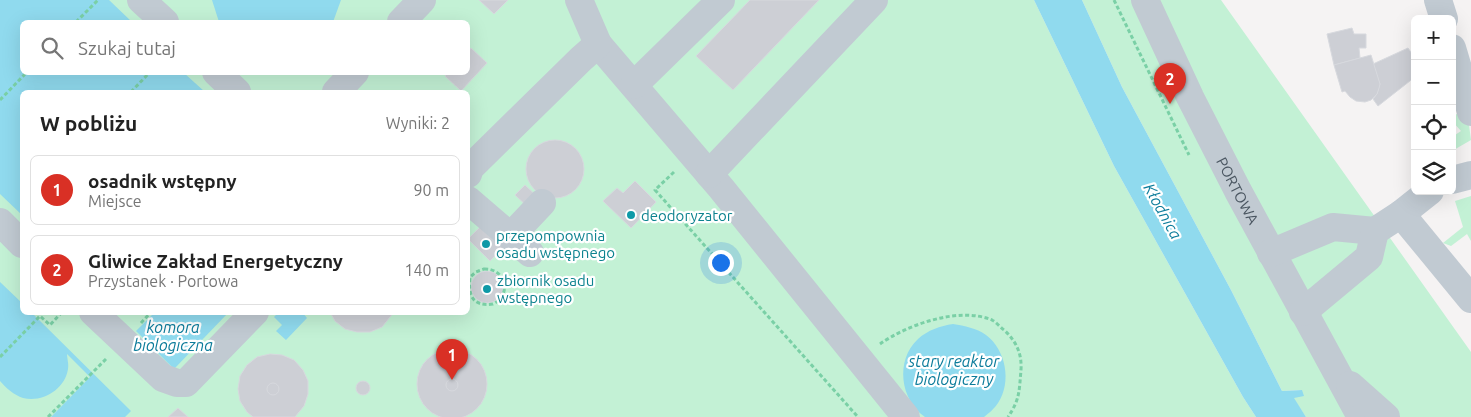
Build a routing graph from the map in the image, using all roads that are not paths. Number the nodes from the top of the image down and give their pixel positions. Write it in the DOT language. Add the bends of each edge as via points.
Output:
graph roads {
  1 [pos="141,0"];
  2 [pos="422,0"];
  3 [pos="579,0"];
  4 [pos="721,0"];
  5 [pos="874,0"];
  6 [pos="1145,0"];
  7 [pos="1438,0"];
  8 [pos="1443,15"];
  9 [pos="162,20"];
  10 [pos="403,20"];
  11 [pos="598,44"];
  12 [pos="1456,60"];
  13 [pos="219,75"];
  14 [pos="352,75"];
  15 [pos="634,85"];
  16 [pos="235,90"];
  17 [pos="338,90"];
  18 [pos="1471,112"];
  19 [pos="701,164"];
  20 [pos="470,168"];
  21 [pos="1471,175"];
  22 [pos="1456,179"];
  23 [pos="1425,195"];
  24 [pos="470,202"];
  25 [pos="542,203"];
  26 [pos="1401,214"];
  27 [pos="0,222"];
  28 [pos="1375,231"];
  29 [pos="20,242"];
  30 [pos="1270,253"];
  31 [pos="1471,299"];
  32 [pos="1303,312"];
  33 [pos="96,315"];
  34 [pos="252,315"];
  35 [pos="1340,376"];
  36 [pos="906,417"];
  37 [pos="1362,417"];
  38 [pos="1386,417"];
  1 -- 9 [label="street"];
  2 -- 10 [label="street"];
  3 -- 11 [label="street"];
  4 -- 15 [label="street"];
  5 -- 19 [label="street"];
  6 -- 30 [label="street, PORTOWA" via="1190,98"];
  7 -- 8 [label="street"];
  11 -- 15 [label="street"];
  11 -- 20 [label="street"];
  12 -- 18 [label="street"];
  13 -- 16 [label="street"];
  14 -- 17 [label="street"];
  15 -- 19 [label="street"];
  19 -- 36 [label="street"];
  21 -- 22 [label="street"];
  23 -- 26 [label="street"];
  24 -- 25 [label="street" via="521,245"];
  26 -- 28 [label="street"];
  26 -- 31 [label="street"];
  27 -- 29 [label="street"];
  28 -- 30 [label="street" via="1333,227"];
  28 -- 32 [label="street" via="1369,257"];
  30 -- 32 [label="street, PORTOWA"];
  32 -- 35 [label="street, PORTOWA"];
  33 -- 34 [label="street" via="163,378 177,383 186,383"];
  35 -- 37 [label="street, PORTOWA"];
  35 -- 38 [label="street, PORTOWA"];
}
